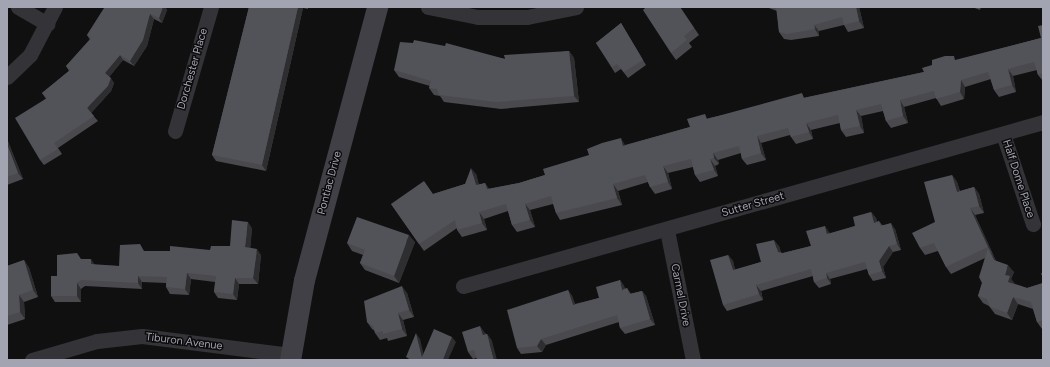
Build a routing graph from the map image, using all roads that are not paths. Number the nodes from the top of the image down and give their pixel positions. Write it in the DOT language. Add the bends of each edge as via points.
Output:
graph roads {
  1 [pos="18,7"];
  2 [pos="55,7"];
  3 [pos="211,7"];
  4 [pos="377,7"];
  5 [pos="428,7"];
  6 [pos="576,7"];
  7 [pos="48,24"];
  8 [pos="7,77"];
  9 [pos="1043,122"];
  10 [pos="175,131"];
  11 [pos="1003,134"];
  12 [pos="1032,224"];
  13 [pos="668,230"];
  14 [pos="463,286"];
  15 [pos="290,358"];
  16 [pos="32,360"];
  17 [pos="693,360"];
  1 -- 7 [label="street"];
  2 -- 7 [label="street"];
  3 -- 10 [label="street, Dorchester Place"];
  4 -- 15 [label="main road, Pontiac Drive" via="304,280"];
  5 -- 6 [label="street" via="478,17 527,17"];
  7 -- 8 [label="street" via="30,55"];
  9 -- 11 [label="street, Sutter Street"];
  11 -- 12 [label="street, Half Dome Place"];
  11 -- 13 [label="street, Sutter Street"];
  13 -- 14 [label="street, Sutter Street"];
  13 -- 17 [label="street, Carmel Drive"];
  15 -- 16 [label="street, Tiburon Avenue" via="142,336 97,341"];
}
